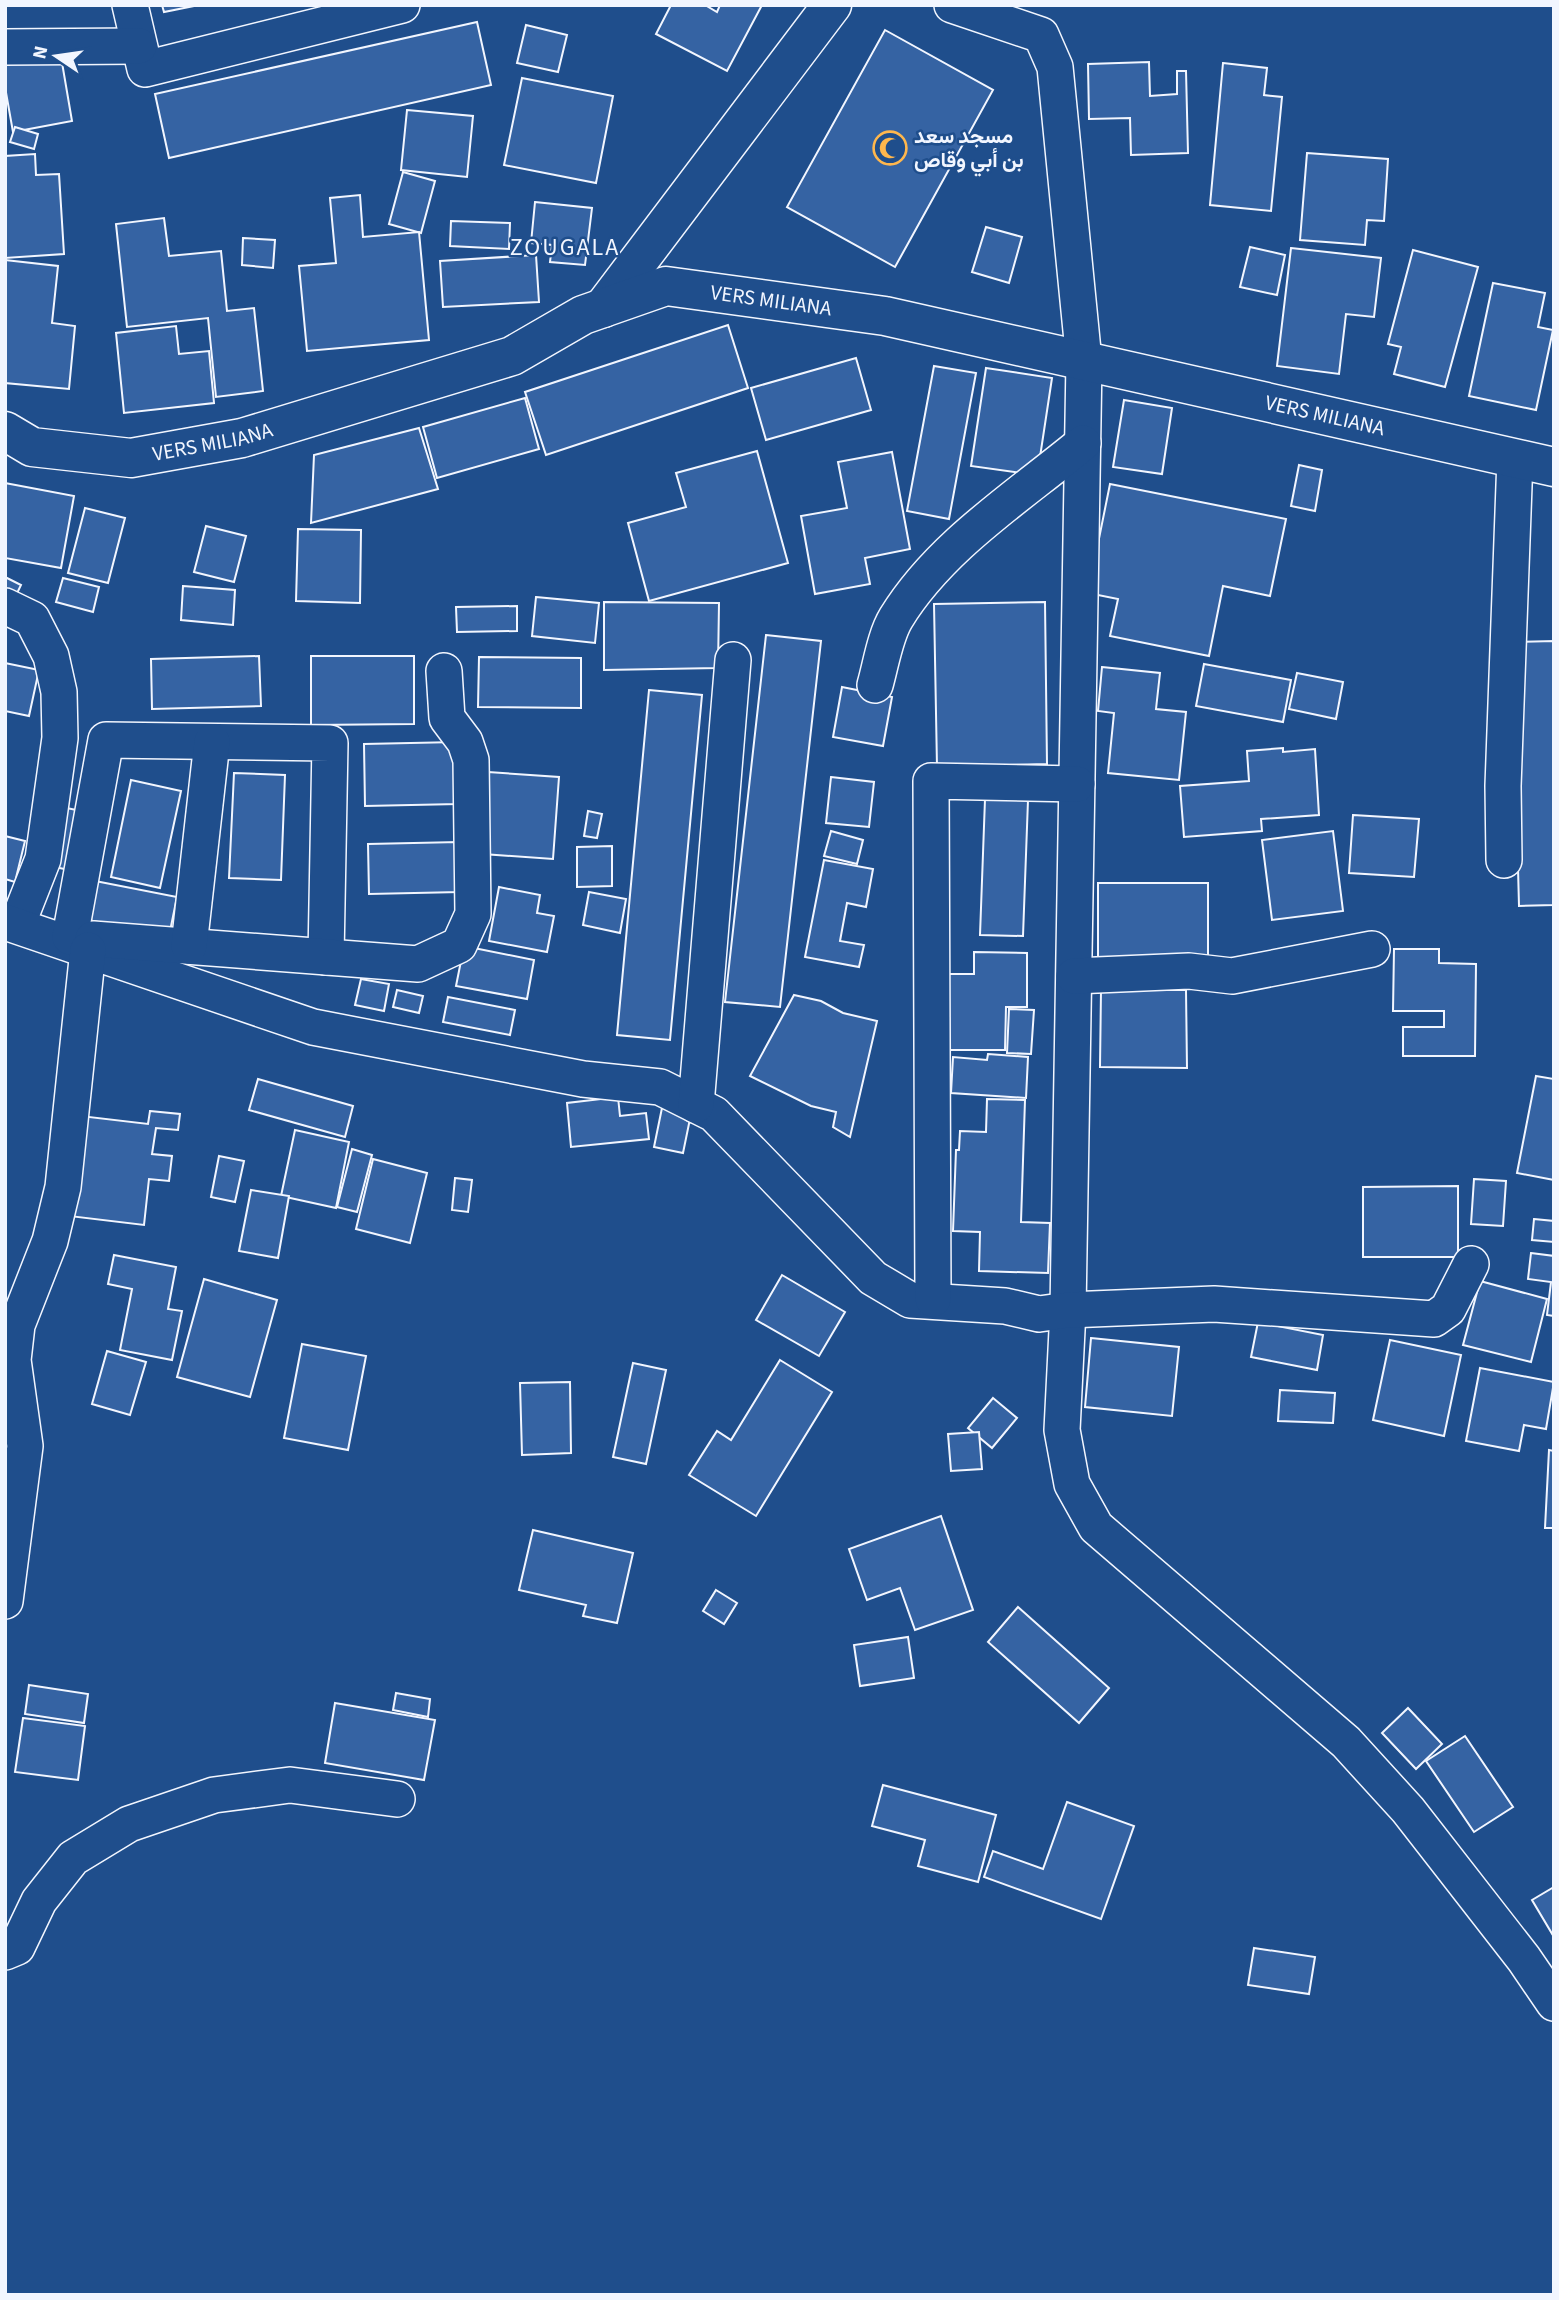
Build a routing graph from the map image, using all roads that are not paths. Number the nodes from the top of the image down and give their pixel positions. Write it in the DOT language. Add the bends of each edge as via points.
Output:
graph roads {
  1 [pos="130,5"];
  2 [pos="402,5"];
  3 [pos="832,5"];
  4 [pos="952,5"];
  5 [pos="139,46"];
  6 [pos="5,47"];
  7 [pos="603,308"];
  8 [pos="1084,361"];
  9 [pos="5,431"];
  10 [pos="1083,443"];
  11 [pos="1515,458"];
  12 [pos="1554,467"];
  13 [pos="5,606"];
  14 [pos="733,660"];
  15 [pos="444,671"];
  16 [pos="875,685"];
  17 [pos="212,742"];
  18 [pos="1077,784"];
  19 [pos="1504,860"];
  20 [pos="45,934"];
  21 [pos="189,946"];
  22 [pos="1372,949"];
  23 [pos="326,957"];
  24 [pos="1074,976"];
  25 [pos="696,1105"];
  26 [pos="1471,1264"];
  27 [pos="933,1299"];
  28 [pos="1068,1310"];
  29 [pos="5,1601"];
  30 [pos="397,1799"];
  31 [pos="5,1952"];
  32 [pos="1554,2003"];
  1 -- 5 [label="street"];
  2 -- 5 [label="street" via="145,69"];
  3 -- 7 [label="main road"];
  4 -- 8 [label="street" via="1041,35 1055,67"];
  5 -- 6 [label="street"];
  7 -- 8 [label="main road, VERS MILIANA" via="666,286 885,316"];
  7 -- 9 [label="main road, VERS MILIANA" via="512,356 242,438 131,458 32,447"];
  8 -- 10 [label="street"];
  8 -- 11 [label="main road, VERS MILIANA"];
  10 -- 16 [label="street" via="958,545 925,578 894,620"];
  10 -- 18 [label="street"];
  11 -- 12 [label="main road, VERS MILIANA"];
  11 -- 19 [label="street"];
  13 -- 20 [label="street" via="32,618 51,656 59,692 60,738 43,859"];
  14 -- 25 [label="street"];
  15 -- 23 [label="street" via="447,718 465,741 471,760 473,914 459,945 418,964"];
  17 -- 20 [label="street" via="106,740"];
  17 -- 21 [label="street"];
  17 -- 23 [label="street" via="330,743"];
  18 -- 24 [label="street"];
  18 -- 27 [label="street" via="931,781"];
  20 -- 21 [label="street"];
  20 -- 25 [label="street" via="313,1027 583,1079 660,1087"];
  20 -- 29 [label="street" via="63,1187 50,1241 17,1325 13,1360 25,1446"];
  21 -- 23 [label="street"];
  22 -- 24 [label="street" via="1232,976 1189,971"];
  24 -- 28 [label="street"];
  25 -- 27 [label="street" via="713,1114 873,1278 910,1300"];
  26 -- 28 [label="street" via="1448,1309 1434,1319 1214,1304"];
  27 -- 28 [label="street" via="1039,1314"];
  28 -- 32 [label="street" via="1062,1430 1072,1484 1096,1527 1346,1742 1408,1810"];
  30 -- 31 [label="street" via="290,1785 215,1795 129,1824 73,1858 39,1901 17,1947"];
}
